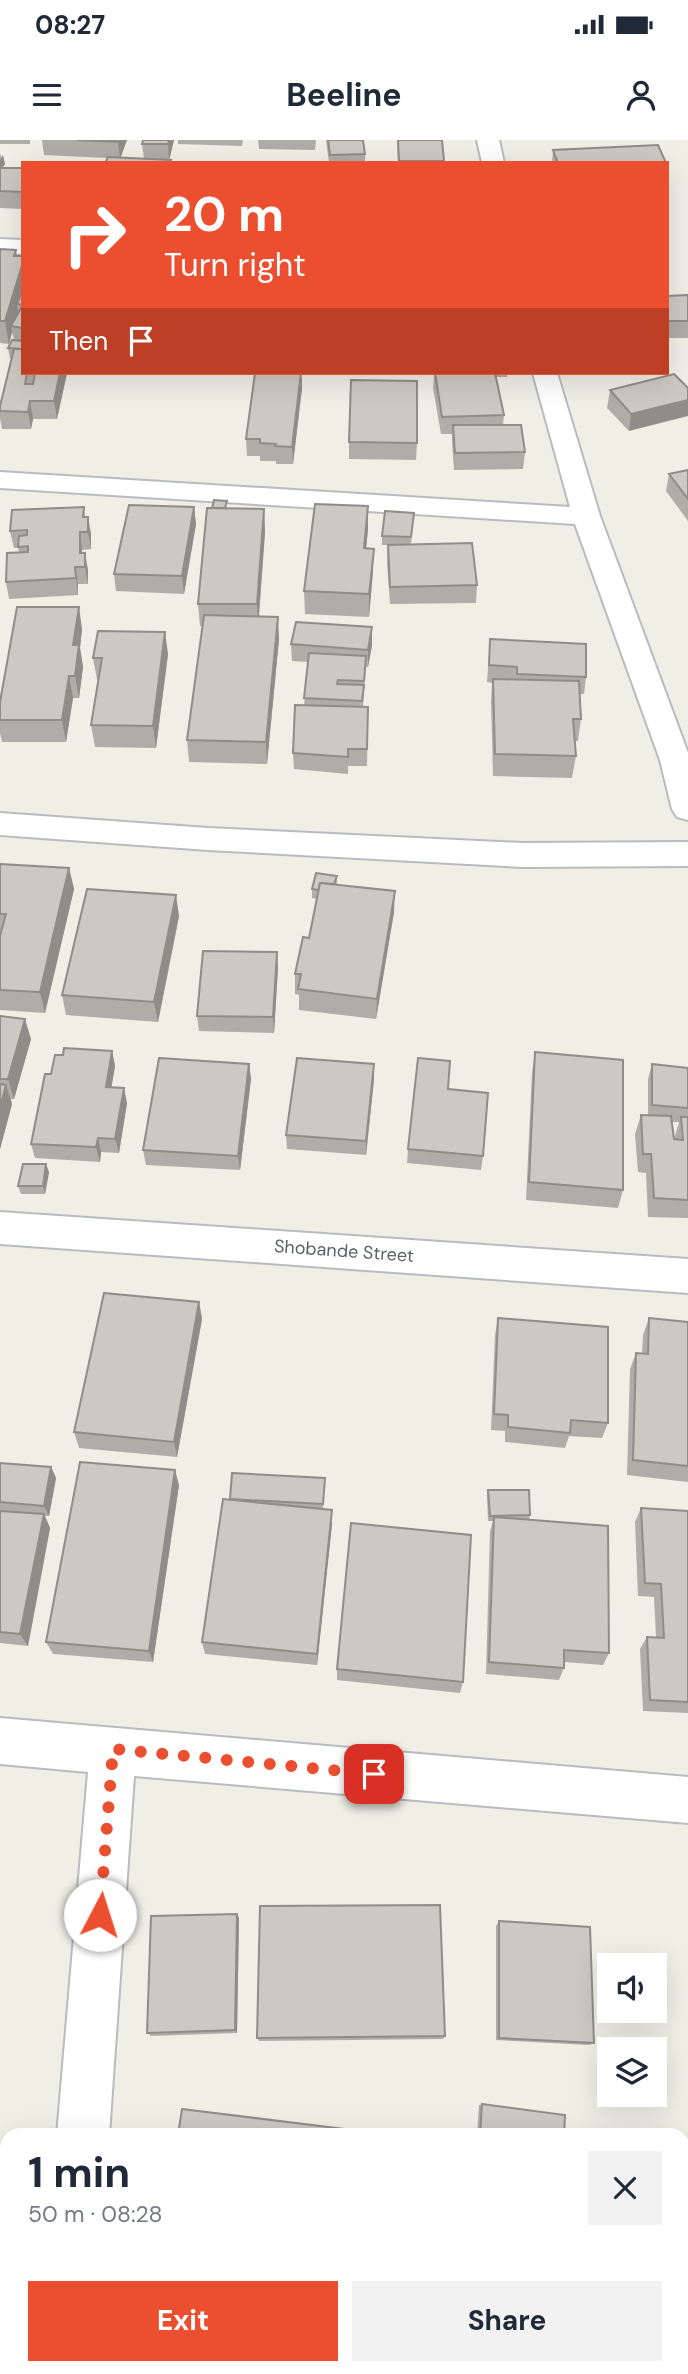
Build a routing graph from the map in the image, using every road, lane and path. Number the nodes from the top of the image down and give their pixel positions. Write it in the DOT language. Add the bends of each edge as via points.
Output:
graph roads {
  1 [pos="488,140"];
  2 [pos="493,161"];
  3 [pos="0,246"];
  4 [pos="21,247"];
  5 [pos="546,375"];
  6 [pos="0,480"];
  7 [pos="586,516"];
  8 [pos="688,809"];
  9 [pos="0,824"];
  10 [pos="688,854"];
  11 [pos="0,1228"];
  12 [pos="688,1276"];
  13 [pos="0,1741"];
  14 [pos="113,1749"];
  15 [pos="688,1800"];
  16 [pos="84,2128"];
  1 -- 2 [label="street"];
  3 -- 4 [label="street"];
  5 -- 7 [label="street"];
  6 -- 7 [label="street"];
  7 -- 8 [label="street" via="675,760"];
  9 -- 10 [label="street" via="522,855"];
  11 -- 12 [label="street, Shobande Street"];
  13 -- 14 [label="street"];
  14 -- 15 [label="street"];
  14 -- 16 [label="street"];
}
